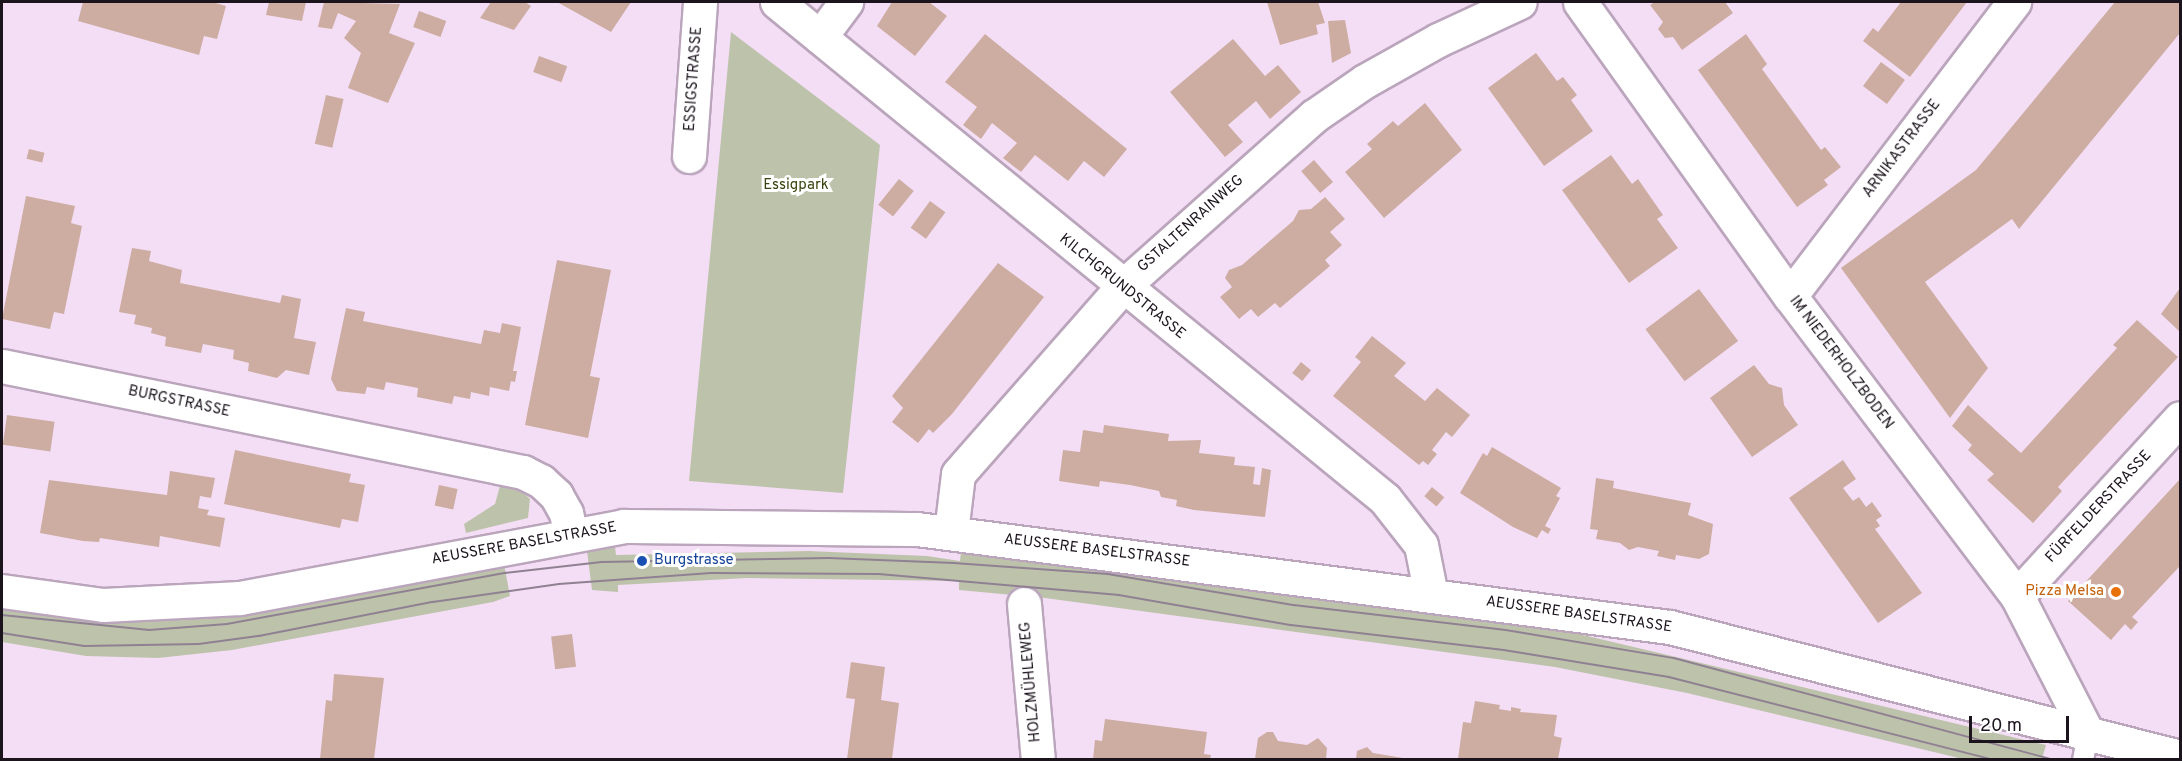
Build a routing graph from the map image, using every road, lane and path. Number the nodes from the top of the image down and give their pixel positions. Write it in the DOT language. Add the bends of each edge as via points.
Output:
graph roads {
  1 [pos="700,2"];
  2 [pos="777,2"];
  3 [pos="846,2"];
  4 [pos="1520,2"];
  5 [pos="1580,2"];
  6 [pos="2014,2"];
  7 [pos="820,37"];
  8 [pos="688,156"];
  9 [pos="1122,287"];
  10 [pos="1790,296"];
  11 [pos="2,366"];
  12 [pos="2181,418"];
  13 [pos="951,532"];
  14 [pos="570,534"];
  15 [pos="2,591"];
  16 [pos="1431,595"];
  17 [pos="2018,596"];
  18 [pos="1024,604"];
  19 [pos="2085,747"];
  20 [pos="2181,757"];
  21 [pos="1038,759"];
  1 -- 8 [label="street, ESSIGSTRASSE"];
  2 -- 7 [label="street, KILCHGRUNDSTRASSE"];
  3 -- 7 [label="street"];
  4 -- 9 [label="street, GSTALTENRAINWEG" via="1438,40 1365,81 1314,116"];
  5 -- 10 [label="street, IM NIEDERHOLZBODEN"];
  6 -- 10 [label="street, ARNIKASTRASSE"];
  7 -- 9 [label="street, KILCHGRUNDSTRASSE"];
  9 -- 13 [label="street, GSTALTENRAINWEG" via="958,474"];
  9 -- 16 [label="street, KILCHGRUNDSTRASSE" via="1385,499 1421,545"];
  10 -- 17 [label="street, IM NIEDERHOLZBODEN"];
  11 -- 14 [label="street, BURGSTRASSE" via="523,472 556,495 566,513"];
  12 -- 17 [label="street, FÜRFELDERSTRASSE"];
  13 -- 14 [label="street, AEUSSERE BASELSTRASSE" via="622,526"];
  13 -- 16 [label="street, AEUSSERE BASELSTRASSE"];
  14 -- 15 [label="street, AEUSSERE BASELSTRASSE" via="240,598 103,605"];
  16 -- 19 [label="street, AEUSSERE BASELSTRASSE" via="1670,627"];
  17 -- 19 [label="street, IM NIEDERHOLZBODEN"];
  18 -- 21 [label="street, HOLZMÜHLEWEG"];
  19 -- 20 [label="street, AEUSSERE BASELSTRASSE"];
}
